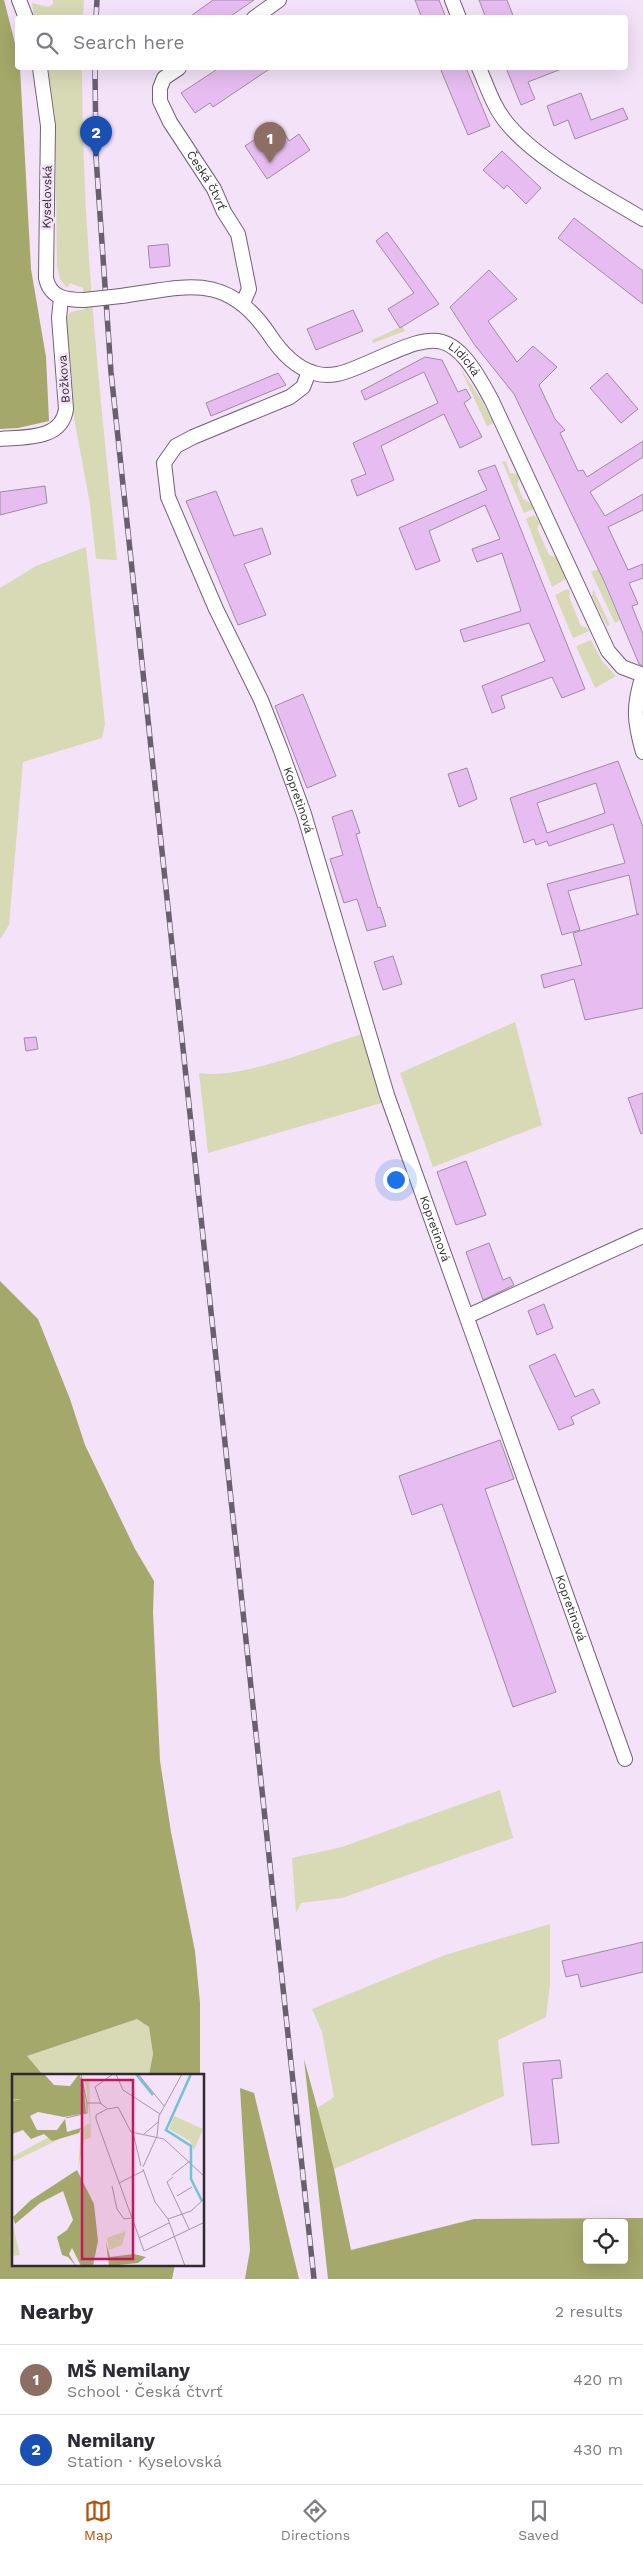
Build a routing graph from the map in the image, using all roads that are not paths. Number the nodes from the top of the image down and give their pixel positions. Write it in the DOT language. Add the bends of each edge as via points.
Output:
graph roads {
  1 [pos="20,0"];
  2 [pos="279,0"];
  3 [pos="452,0"];
  4 [pos="25,15"];
  5 [pos="258,15"];
  6 [pos="458,15"];
  7 [pos="40,70"];
  8 [pos="177,70"];
  9 [pos="480,70"];
  10 [pos="643,219"];
  11 [pos="61,298"];
  12 [pos="243,303"];
  13 [pos="309,372"];
  14 [pos="0,439"];
  15 [pos="643,675"];
  16 [pos="643,752"];
  17 [pos="643,1236"];
  18 [pos="468,1316"];
  19 [pos="625,1759"];
  1 -- 4 [label="street"];
  2 -- 5 [label="street"];
  3 -- 6 [label="street"];
  7 -- 11 [label="street, Kyselovská" via="48,126 46,272 51,290"];
  8 -- 12 [label="street, Česká čtvrť" via="164,78 160,101 238,234 249,289"];
  9 -- 10 [label="street" via="499,112 516,133 551,161"];
  11 -- 12 [label="street, bridge" via="84,300 197,287 222,291"];
  11 -- 14 [label="street, Božkova" via="64,420 59,427 44,434"];
  12 -- 13 [label="street" via="257,316 283,353"];
  13 -- 15 [label="street, Lidická" via="325,376 342,373 429,340 443,341 459,350 492,401 608,651 618,663"];
  13 -- 18 [label="street, Kopretinová" via="303,387 290,397 176,446 164,463 166,489 182,533 249,672 280,748 304,814 387,1095"];
  15 -- 16 [label="street" via="635,719"];
  17 -- 18 [label="street"];
  18 -- 19 [label="street, Kopretinová"];
}
